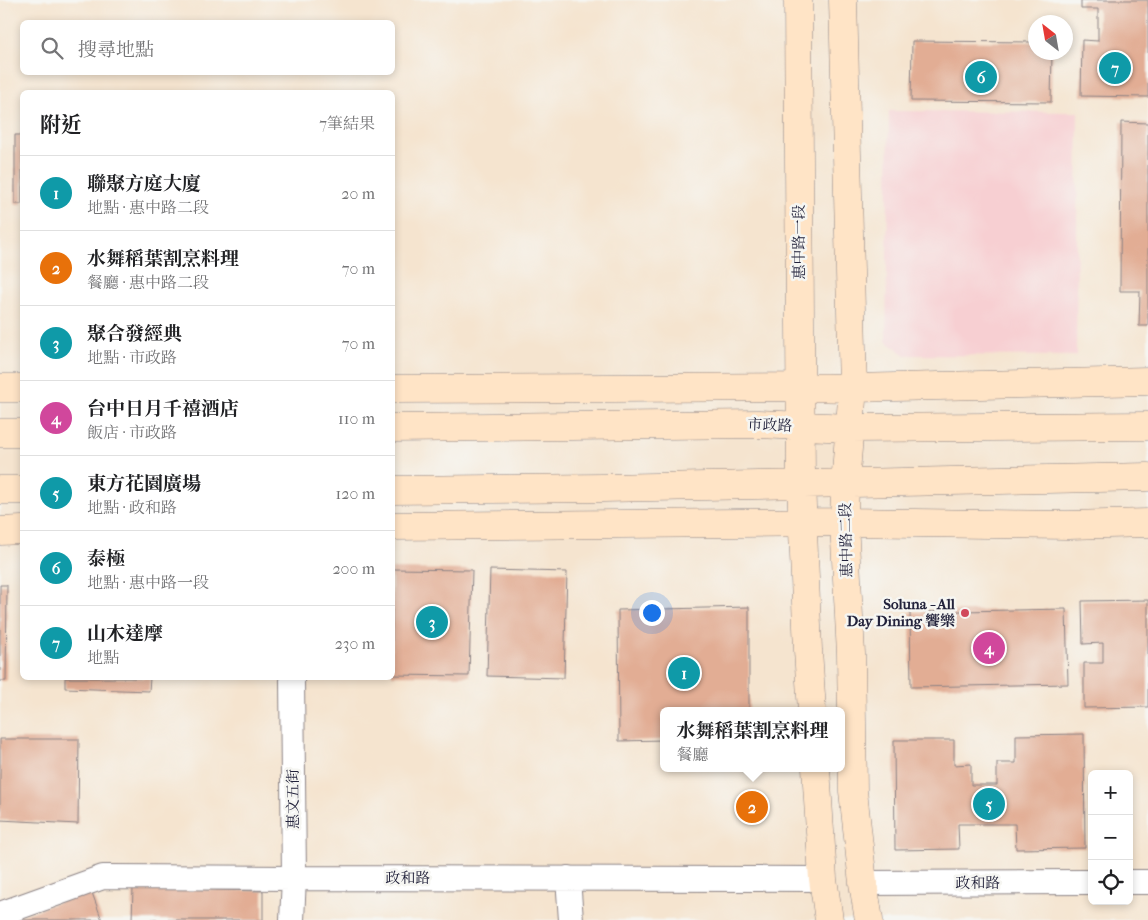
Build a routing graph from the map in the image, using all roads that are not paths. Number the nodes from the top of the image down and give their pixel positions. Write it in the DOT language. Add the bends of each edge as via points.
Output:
graph roads {
  1 [pos="798,0"];
  2 [pos="843,0"];
  3 [pos="1148,381"];
  4 [pos="800,387"];
  5 [pos="0,388"];
  6 [pos="20,388"];
  7 [pos="853,388"];
  8 [pos="395,389"];
  9 [pos="801,426"];
  10 [pos="1148,426"];
  11 [pos="395,428"];
  12 [pos="850,428"];
  13 [pos="0,433"];
  14 [pos="20,433"];
  15 [pos="1148,477"];
  16 [pos="801,483"];
  17 [pos="845,484"];
  18 [pos="0,490"];
  19 [pos="20,490"];
  20 [pos="395,490"];
  21 [pos="844,522"];
  22 [pos="803,523"];
  23 [pos="1148,523"];
  24 [pos="395,526"];
  25 [pos="0,530"];
  26 [pos="20,530"];
  27 [pos="292,680"];
  28 [pos="812,707"];
  29 [pos="816,772"];
  30 [pos="294,878"];
  31 [pos="568,878"];
  32 [pos="823,879"];
  33 [pos="1088,882"];
  34 [pos="863,883"];
  35 [pos="0,914"];
  36 [pos="292,920"];
  37 [pos="571,920"];
  38 [pos="829,920"];
  39 [pos="869,920"];
  1 -- 4 [label="street, 惠中路一段"];
  2 -- 7 [label="street"];
  3 -- 7 [label="street"];
  4 -- 7 [label="street"];
  4 -- 8 [label="street"];
  4 -- 9 [label="street, 惠中路一段"];
  5 -- 6 [label="street"];
  7 -- 12 [label="street"];
  9 -- 11 [label="street, 市政路"];
  9 -- 12 [label="street, 市政路"];
  9 -- 16 [label="street, 惠中路一段"];
  10 -- 12 [label="street, 市政路"];
  12 -- 17 [label="street, 惠中路二段"];
  13 -- 14 [label="street"];
  15 -- 17 [label="street"];
  16 -- 17 [label="street"];
  16 -- 20 [label="street"];
  16 -- 22 [label="street"];
  17 -- 21 [label="street, 惠中路二段"];
  18 -- 19 [label="street"];
  21 -- 22 [label="street"];
  21 -- 23 [label="street"];
  21 -- 34 [label="street, 惠中路二段" via="851,654 853,791"];
  22 -- 24 [label="street"];
  22 -- 28 [label="street"];
  25 -- 26 [label="street"];
  27 -- 30 [label="street, 惠文五街"];
  29 -- 32 [label="street"];
  30 -- 31 [label="street, 政和路"];
  30 -- 35 [label="street, 政和路" via="103,877"];
  30 -- 36 [label="street, 惠文五街"];
  31 -- 32 [label="street, 政和路"];
  31 -- 37 [label="street"];
  32 -- 38 [label="street"];
  33 -- 34 [label="street, 政和路"];
  34 -- 39 [label="street, 惠中路二段"];
}
